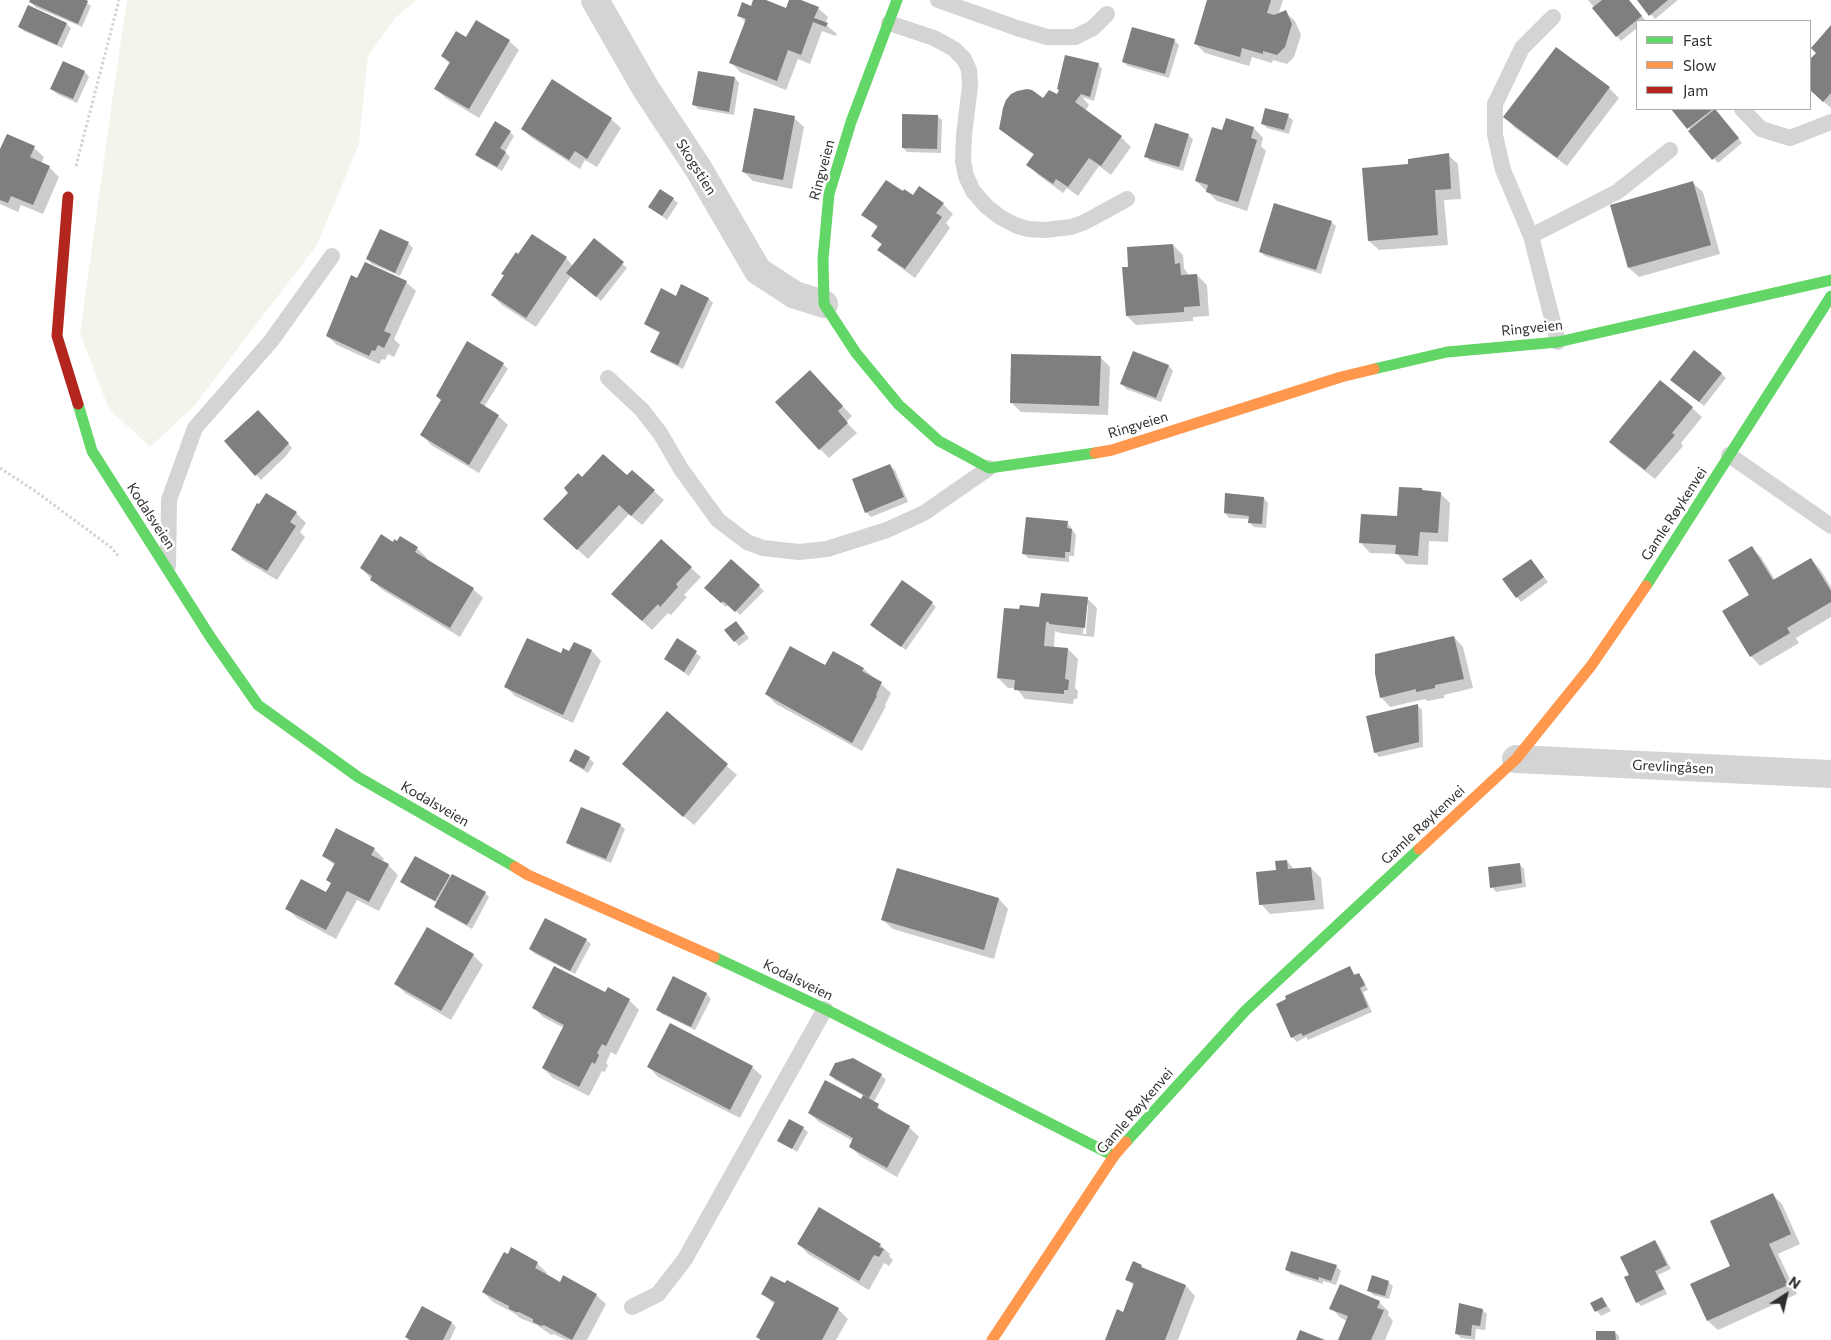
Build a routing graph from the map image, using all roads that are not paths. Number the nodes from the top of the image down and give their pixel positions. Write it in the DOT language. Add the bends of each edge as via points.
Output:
graph roads {
  1 [pos="595,0"];
  2 [pos="897,0"];
  3 [pos="938,0"];
  4 [pos="1107,14"];
  5 [pos="1553,17"];
  6 [pos="889,22"];
  7 [pos="1743,110"];
  8 [pos="1831,122"];
  9 [pos="1670,150"];
  10 [pos="68,197"];
  11 [pos="1127,199"];
  12 [pos="1531,236"];
  13 [pos="332,256"];
  14 [pos="1831,280"];
  15 [pos="1831,296"];
  16 [pos="824,304"];
  17 [pos="1558,342"];
  18 [pos="608,378"];
  19 [pos="1729,455"];
  20 [pos="989,468"];
  21 [pos="1831,526"];
  22 [pos="168,570"];
  23 [pos="1516,759"];
  24 [pos="1831,774"];
  25 [pos="825,1010"];
  26 [pos="1114,1156"];
  27 [pos="632,1307"];
  28 [pos="992,1340"];
  1 -- 16 [label="street, Skogstien" via="758,271 795,296"];
  2 -- 6 [label="street, Ringveien"];
  3 -- 4 [label="lane" via="1047,36 1075,37 1093,28"];
  5 -- 12 [label="lane" via="1522,48 1495,104 1495,134 1503,170"];
  6 -- 11 [label="lane" via="934,38 964,59 970,86 964,135 966,176 973,192 1000,217 1028,229 1071,227"];
  6 -- 16 [label="street, Ringveien" via="851,122 829,194 822,260"];
  7 -- 8 [label="lane" via="1762,129 1790,138"];
  9 -- 12 [label="lane" via="1617,192"];
  10 -- 22 [label="street, Kodalsveien" via="56,336 92,451"];
  12 -- 17 [label="lane"];
  13 -- 22 [label="lane" via="271,341 195,428 169,500"];
  14 -- 17 [label="street, Ringveien"];
  15 -- 19 [label="street, Gamle Røykenvei"];
  16 -- 20 [label="street" via="856,353 899,405 939,441"];
  17 -- 20 [label="street, Ringveien" via="1447,352 1341,377 1112,450"];
  18 -- 20 [label="lane" via="642,410 660,433 718,520 747,542 762,548 799,552 826,549 887,530 924,513"];
  19 -- 21 [label="lane"];
  19 -- 23 [label="street, Gamle Røykenvei" via="1591,666"];
  22 -- 25 [label="street, Kodalsveien" via="258,705 358,777 528,874"];
  23 -- 24 [label="street, Grevlingåsen"];
  23 -- 26 [label="street, Gamle Røykenvei" via="1245,1011"];
  25 -- 26 [label="street, Kodalsveien"];
  25 -- 27 [label="lane" via="685,1259 658,1294"];
  26 -- 28 [label="street, Gamle Røykenvei"];
}
